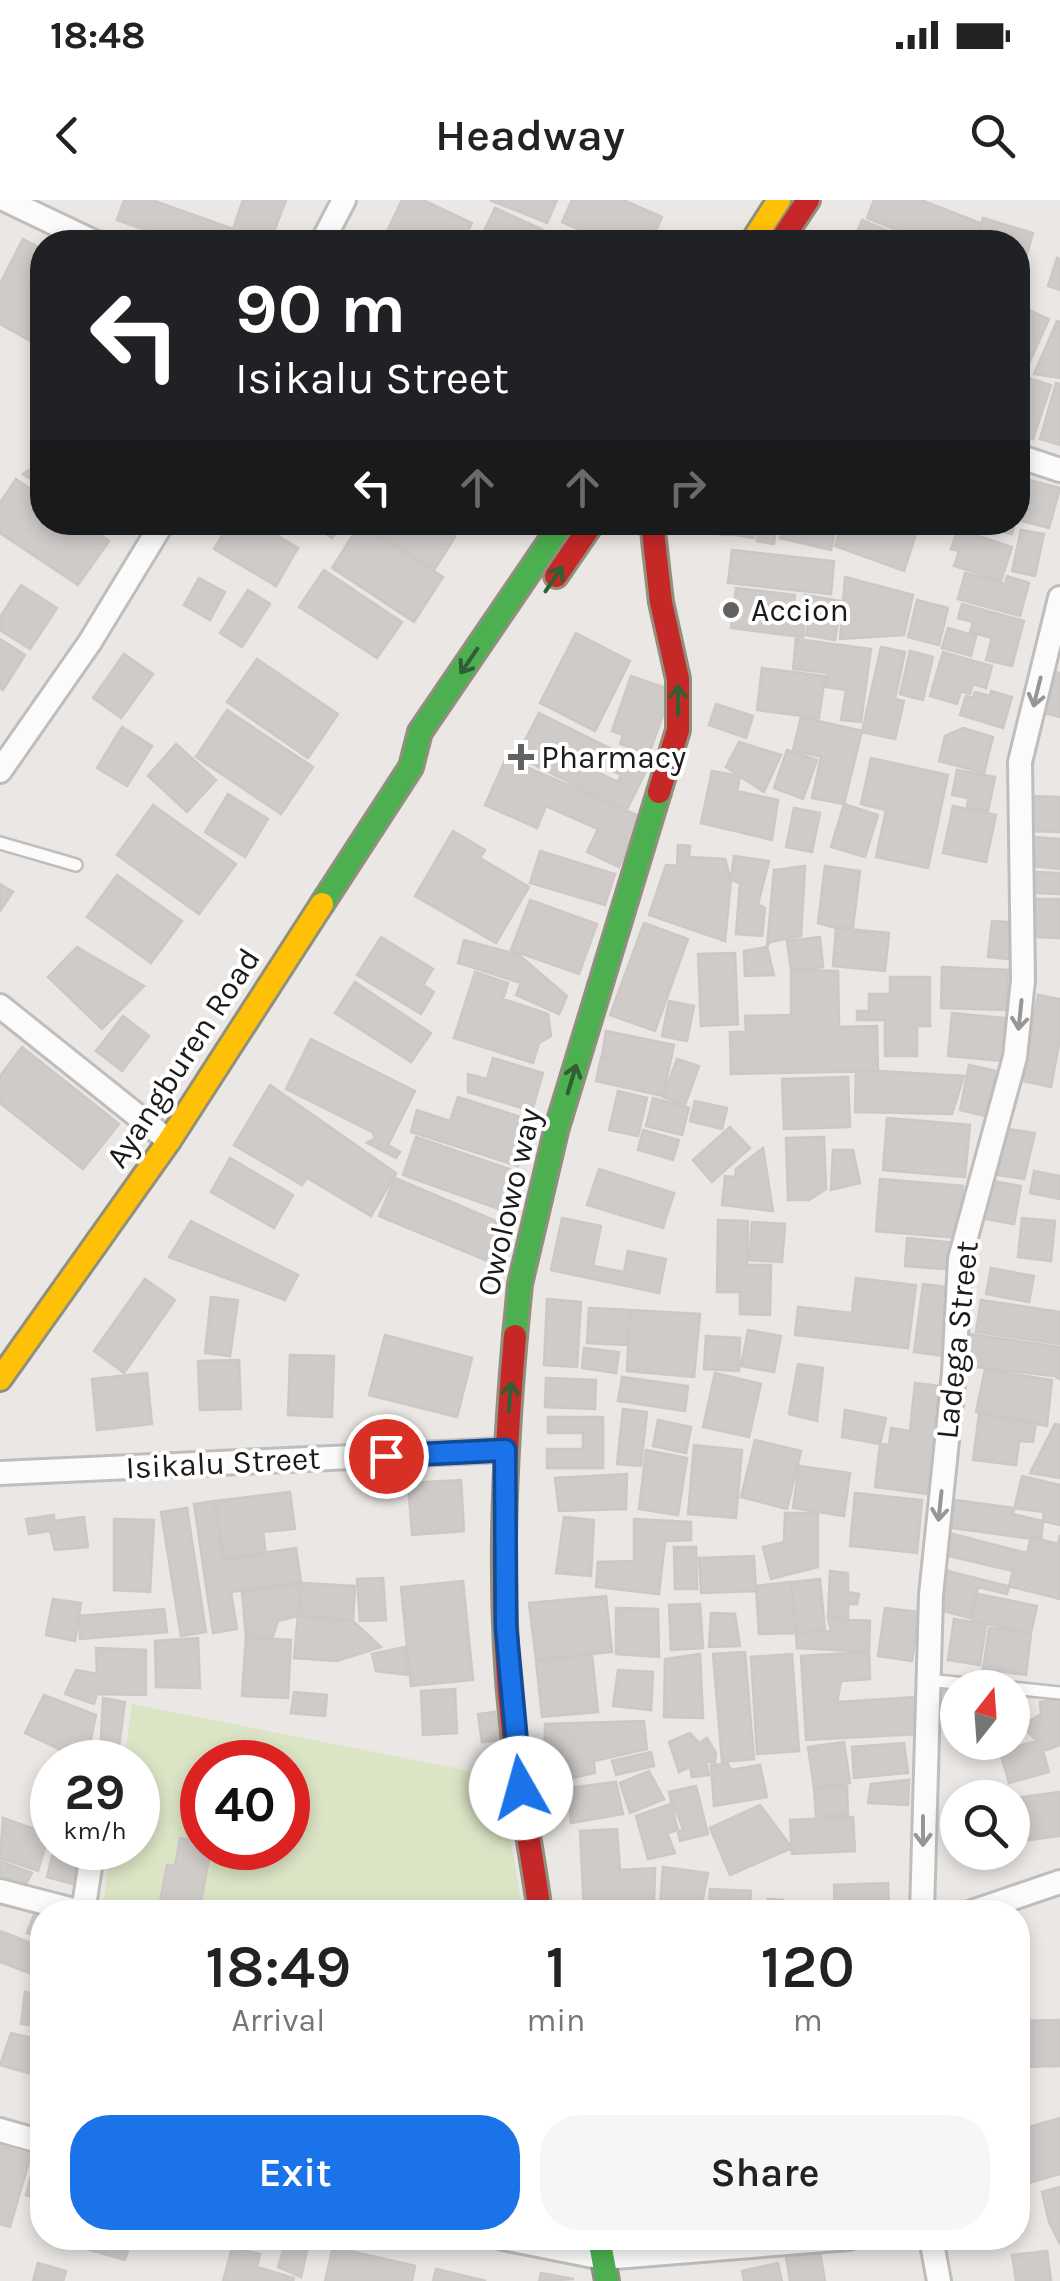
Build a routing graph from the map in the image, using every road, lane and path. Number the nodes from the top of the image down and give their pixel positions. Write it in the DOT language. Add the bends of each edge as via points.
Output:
graph roads {
  1 [pos="344,200"];
  2 [pos="779,200"];
  3 [pos="808,200"];
  4 [pos="5,205"];
  5 [pos="65,230"];
  6 [pos="328,230"];
  7 [pos="760,230"];
  8 [pos="788,230"];
  9 [pos="1030,460"];
  10 [pos="1060,470"];
  11 [pos="155,535"];
  12 [pos="554,535"];
  13 [pos="584,535"];
  14 [pos="653,535"];
  15 [pos="1060,598"];
  16 [pos="539,600"];
  17 [pos="442,741"];
  18 [pos="411,766"];
  19 [pos="0,771"];
  20 [pos="0,843"];
  21 [pos="76,866"];
  22 [pos="0,1006"];
  23 [pos="169,1141"];
  24 [pos="0,1378"];
  25 [pos="505,1450"];
  26 [pos="0,1473"];
  27 [pos="928,1680"];
  28 [pos="940,1681"];
  29 [pos="1030,1690"];
  30 [pos="1060,1693"];
  31 [pos="89,1870"];
  32 [pos="1060,1882"];
  33 [pos="0,1891"];
  34 [pos="35,1900"];
  35 [pos="84,1900"];
  36 [pos="538,1900"];
  37 [pos="922,1900"];
  38 [pos="1007,1900"];
  39 [pos="0,2130"];
  40 [pos="30,2139"];
  41 [pos="561,2250"];
  42 [pos="708,2250"];
  43 [pos="933,2250"];
  44 [pos="603,2259"];
  45 [pos="939,2281"];
  1 -- 6 [label="street"];
  2 -- 7 [label="street"];
  3 -- 8 [label="street"];
  4 -- 5 [label="street"];
  9 -- 10 [label="street"];
  11 -- 19 [label="street"];
  12 -- 18 [label="street, Ayangburen Road, one-way" via="420,732"];
  16 -- 13 [label="street, one-way"];
  25 -- 14 [label="street, Owolowo way, one-way" via="520,1284 547,1169 678,730 678,679"];
  15 -- 27 [label="street, Ladega Street, one-way" via="1020,762 1024,980 1015,1057 960,1259"];
  17 -- 18 [label="street, Ayangburen Road"];
  18 -- 23 [label="street, Ayangburen Road"];
  20 -- 21 [label="lane"];
  22 -- 23 [label="street"];
  23 -- 24 [label="street, Ayangburen Road"];
  25 -- 26 [label="street, Isikalu Street"];
  25 -- 36 [label="street, Owolowo way" via="511,1704"];
  27 -- 28 [label="lane"];
  27 -- 37 [label="street, Ladega Street, one-way"];
  29 -- 30 [label="lane"];
  31 -- 35 [label="street"];
  32 -- 38 [label="street"];
  33 -- 34 [label="street"];
  39 -- 40 [label="street"];
  41 -- 44 [label="street"];
  42 -- 44 [label="street"];
  43 -- 45 [label="street"];
}
